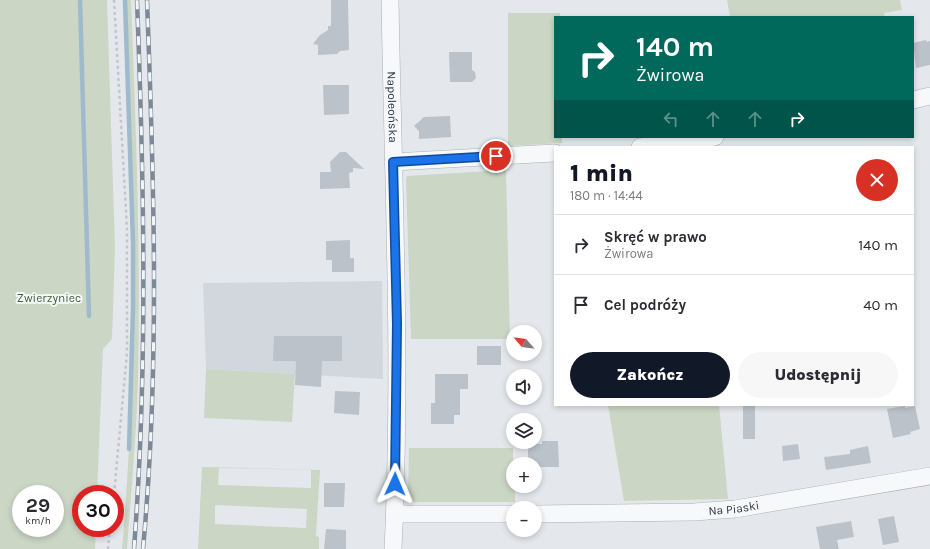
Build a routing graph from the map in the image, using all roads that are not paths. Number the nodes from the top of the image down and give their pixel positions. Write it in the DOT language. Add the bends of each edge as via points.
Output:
graph roads {
  1 [pos="390,0"];
  2 [pos="930,96"];
  3 [pos="914,100"];
  4 [pos="708,138"];
  5 [pos="648,146"];
  6 [pos="554,153"];
  7 [pos="393,162"];
  8 [pos="930,476"];
  9 [pos="394,514"];
  10 [pos="506,514"];
  11 [pos="542,514"];
  12 [pos="393,549"];
  1 -- 7 [label="street, Napoleońska"];
  2 -- 3 [label="street"];
  4 -- 5 [label="street"];
  6 -- 7 [label="street"];
  7 -- 9 [label="street, Napoleońska" via="397,324"];
  8 -- 11 [label="street, Na Piaski" via="735,509"];
  9 -- 10 [label="street"];
  9 -- 12 [label="street, Napoleońska"];
}
